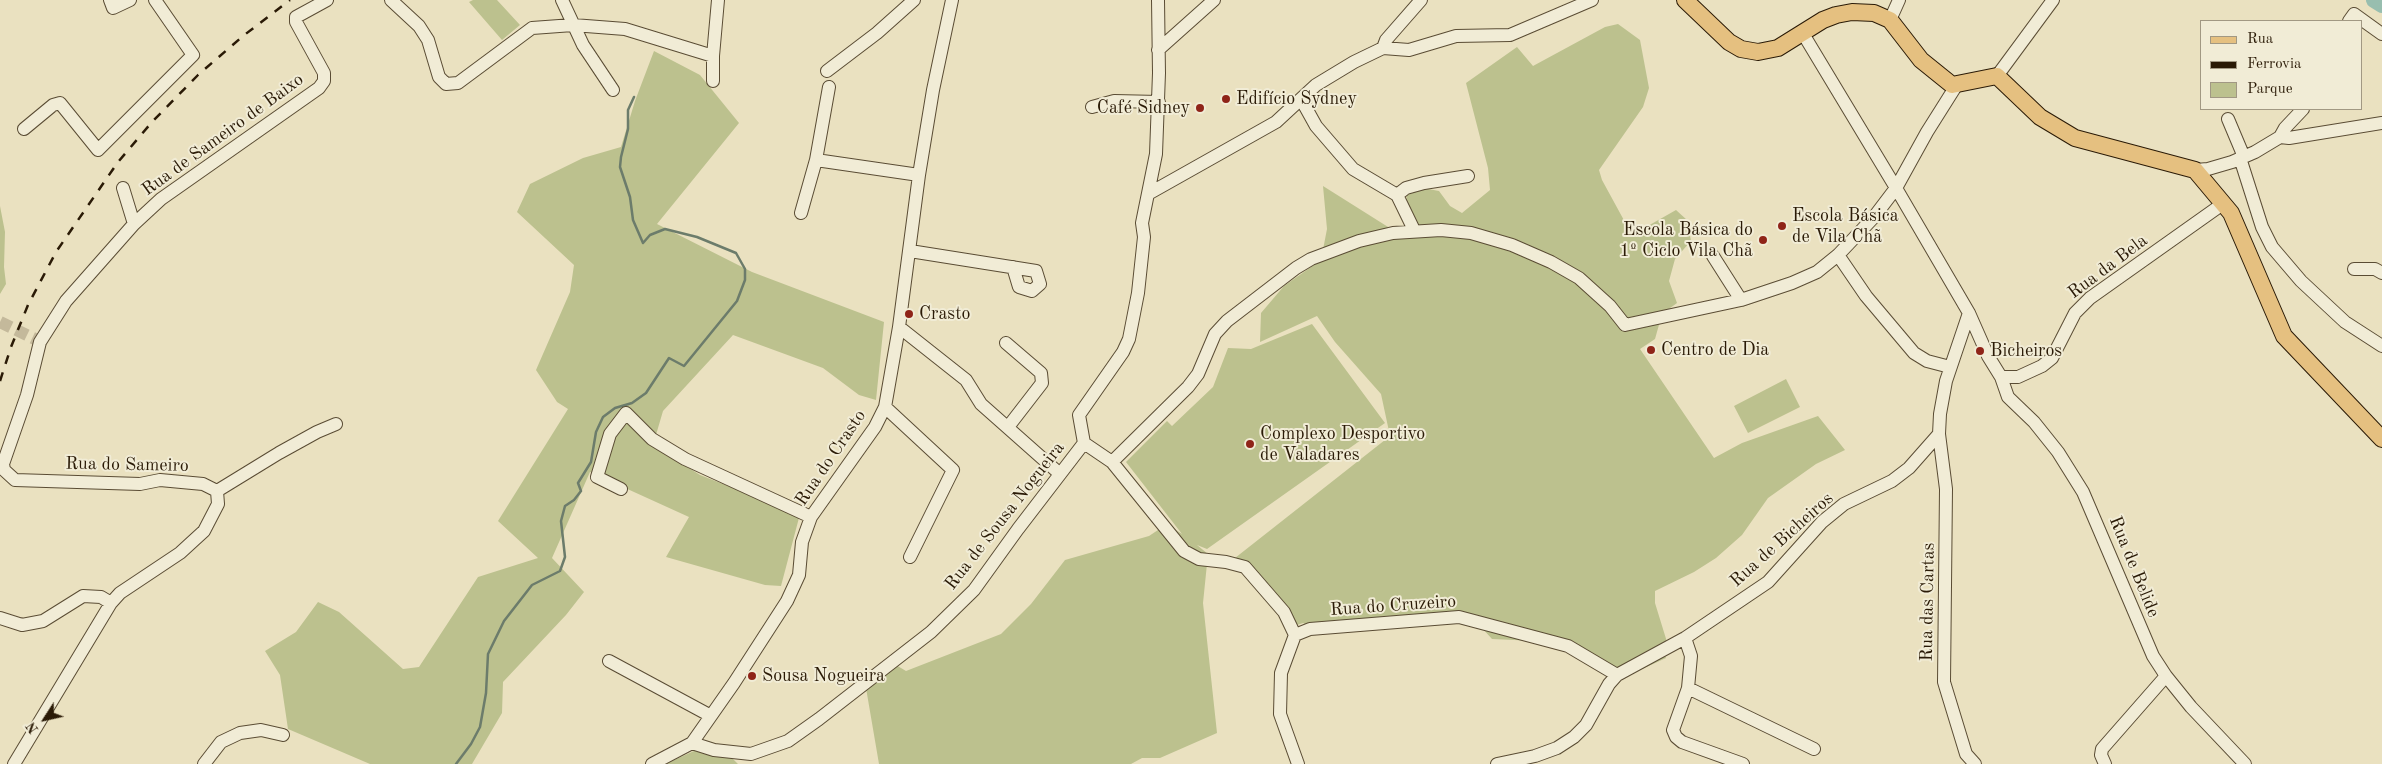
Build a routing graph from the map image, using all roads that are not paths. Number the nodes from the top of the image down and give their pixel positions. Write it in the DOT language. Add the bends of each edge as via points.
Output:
graph roads {
  1 [pos="130,0"];
  2 [pos="155,0"];
  3 [pos="327,0"];
  4 [pos="391,0"];
  5 [pos="562,0"];
  6 [pos="718,0"];
  7 [pos="914,0"];
  8 [pos="952,0"];
  9 [pos="1158,0"];
  10 [pos="1214,0"];
  11 [pos="1421,0"];
  12 [pos="1592,0"];
  13 [pos="1685,0"];
  14 [pos="1899,0"];
  15 [pos="2053,0"];
  16 [pos="112,4"];
  17 [pos="1890,20"];
  18 [pos="2350,20"];
  19 [pos="574,26"];
  20 [pos="1802,32"];
  21 [pos="2382,34"];
  22 [pos="1383,48"];
  23 [pos="1158,50"];
  24 [pos="713,56"];
  25 [pos="827,71"];
  26 [pos="1996,76"];
  27 [pos="713,81"];
  28 [pos="1956,86"];
  29 [pos="829,87"];
  30 [pos="612,90"];
  31 [pos="1301,99"];
  32 [pos="1159,102"];
  33 [pos="1092,107"];
  34 [pos="2302,110"];
  35 [pos="2228,119"];
  36 [pos="2382,123"];
  37 [pos="24,130"];
  38 [pos="2280,137"];
  39 [pos="2242,157"];
  40 [pos="816,160"];
  41 [pos="2194,170"];
  42 [pos="919,175"];
  43 [pos="1468,176"];
  44 [pos="123,188"];
  45 [pos="1896,188"];
  46 [pos="1148,194"];
  47 [pos="1396,195"];
  48 [pos="2224,203"];
  49 [pos="801,213"];
  50 [pos="134,224"];
  51 [pos="1414,230"];
  52 [pos="910,251"];
  53 [pos="1838,255"];
  54 [pos="1713,256"];
  55 [pos="1013,267"];
  56 [pos="2354,269"];
  57 [pos="2382,274"];
  58 [pos="1741,300"];
  59 [pos="1969,313"];
  60 [pos="899,327"];
  61 [pos="39,341"];
  62 [pos="1006,343"];
  63 [pos="2382,346"];
  64 [pos="1950,367"];
  65 [pos="2001,377"];
  66 [pos="885,407"];
  67 [pos="336,424"];
  68 [pos="1008,427"];
  69 [pos="1939,434"];
  70 [pos="2382,439"];
  71 [pos="1084,443"];
  72 [pos="1112,462"];
  73 [pos="1060,474"];
  74 [pos="620,489"];
  75 [pos="217,491"];
  76 [pos="811,516"];
  77 [pos="910,557"];
  78 [pos="111,603"];
  79 [pos="0,618"];
  80 [pos="1294,635"];
  81 [pos="1685,638"];
  82 [pos="608,661"];
  83 [pos="1617,675"];
  84 [pos="2166,676"];
  85 [pos="1688,688"];
  86 [pos="711,716"];
  87 [pos="283,735"];
  88 [pos="692,743"];
  89 [pos="1814,749"];
  90 [pos="754,759"];
  91 [pos="14,764"];
  92 [pos="204,764"];
  93 [pos="652,764"];
  94 [pos="1298,764"];
  95 [pos="1497,764"];
  96 [pos="1743,764"];
  97 [pos="1975,764"];
  98 [pos="2105,764"];
  99 [pos="2245,764"];
  1 -- 16 [label="street"];
  2 -- 37 [label="street" via="193,55 98,150 60,103 53,105"];
  3 -- 50 [label="street, Rua de Sameiro de Baixo" via="296,17 324,73 324,81 319,88 161,199"];
  4 -- 19 [label="street" via="419,26 428,40 439,77 446,84 458,83 532,28"];
  5 -- 19 [label="street"];
  6 -- 24 [label="street"];
  7 -- 25 [label="street"];
  8 -- 42 [label="street, Rua do Crasto"];
  9 -- 23 [label="street, Rua de Sousa Nogueira"];
  10 -- 23 [label="street"];
  11 -- 22 [label="street" via="1386,40"];
  12 -- 22 [label="street" via="1510,35 1456,36 1409,50"];
  13 -- 20 [label="main road" via="1729,42 1741,49 1758,52 1778,48"];
  14 -- 17 [label="street"];
  15 -- 26 [label="street"];
  17 -- 20 [label="main road" via="1874,13 1852,12 1836,15"];
  17 -- 28 [label="main road" via="1921,60"];
  18 -- 21 [label="street" via="2354,14"];
  19 -- 24 [label="street" via="625,29"];
  19 -- 30 [label="street"];
  20 -- 45 [label="street, Rua de Belide"];
  22 -- 31 [label="street" via="1316,85"];
  23 -- 32 [label="street, Rua de Sousa Nogueira"];
  24 -- 27 [label="street"];
  26 -- 28 [label="main road"];
  26 -- 41 [label="main road" via="2040,117 2075,138"];
  28 -- 45 [label="street"];
  29 -- 40 [label="street"];
  31 -- 46 [label="street" via="1276,122"];
  31 -- 47 [label="street" via="1316,126 1353,169"];
  32 -- 33 [label="street" via="1114,101"];
  32 -- 46 [label="street, Rua de Sousa Nogueira" via="1156,154"];
  34 -- 38 [label="street"];
  35 -- 39 [label="street"];
  36 -- 38 [label="street"];
  38 -- 39 [label="street"];
  39 -- 41 [label="street" via="2221,166"];
  39 -- 63 [label="street" via="2262,227 2272,247 2301,282 2345,322"];
  40 -- 42 [label="street"];
  40 -- 49 [label="street"];
  41 -- 48 [label="main road"];
  42 -- 52 [label="street, Rua do Crasto"];
  43 -- 47 [label="street" via="1406,188"];
  44 -- 50 [label="street, Rua de Sameiro de Baixo"];
  45 -- 53 [label="street"];
  45 -- 59 [label="street, Rua de Belide"];
  46 -- 71 [label="street, Rua de Sousa Nogueira" via="1142,223 1144,236 1138,293 1128,339 1123,352 1079,415"];
  47 -- 51 [label="street"];
  48 -- 65 [label="street, Rua da Bela" via="2090,298 2075,314 2052,358 2042,366 2018,377"];
  48 -- 70 [label="main road" via="2236,221 2284,336"];
  50 -- 61 [label="street, Rua de Sameiro de Baixo" via="66,300"];
  51 -- 58 [label="street" via="1471,233 1512,245 1551,262 1596,292 1625,325"];
  51 -- 72 [label="street" via="1333,250 1290,272 1227,321 1215,334 1198,374 1188,387"];
  52 -- 55 [label="street"];
  52 -- 60 [label="street, Rua do Crasto"];
  53 -- 58 [label="street" via="1817,272"];
  53 -- 64 [label="street" via="1866,296 1914,354"];
  54 -- 58 [label="street"];
  56 -- 57 [label="street" via="2375,269"];
  59 -- 64 [label="street"];
  59 -- 65 [label="street, Rua de Belide"];
  60 -- 66 [label="street, Rua do Crasto"];
  60 -- 68 [label="street" via="966,380 981,404"];
  61 -- 75 [label="street, Rua do Sameiro" via="27,395 3,464 9,476 15,480 140,484 160,480 203,484"];
  62 -- 68 [label="street" via="1041,373 1042,382"];
  64 -- 69 [label="street"];
  65 -- 84 [label="street, Rua de Belide" via="2008,397 2058,452 2083,492 2135,618"];
  66 -- 76 [label="street, Rua do Crasto" via="875,427"];
  66 -- 77 [label="street" via="953,470"];
  67 -- 75 [label="street" via="279,452"];
  68 -- 73 [label="street"];
  69 -- 81 [label="street, Rua de Bicheiros" via="1909,468 1892,481 1844,504 1822,522 1768,582"];
  69 -- 97 [label="street, Rua das Cartas" via="1946,489 1944,682 1966,754"];
  71 -- 72 [label="street"];
  71 -- 73 [label="street, Rua de Sousa Nogueira"];
  72 -- 80 [label="street" via="1184,551 1199,559 1245,567 1284,612"];
  73 -- 90 [label="street, Rua de Sousa Nogueira" via="974,590 931,632 788,740"];
  74 -- 76 [label="street" via="597,477 610,434 626,413 652,439 685,459"];
  75 -- 78 [label="street" via="218,504 204,531 180,553"];
  76 -- 86 [label="street, Rua do Crasto" via="802,542 799,575 787,601"];
  78 -- 79 [label="street" via="101,597 83,596 42,621 22,624"];
  78 -- 91 [label="street"];
  80 -- 83 [label="street, Rua do Cruzeiro" via="1310,630 1459,617 1568,646"];
  80 -- 94 [label="street" via="1281,673 1280,714"];
  81 -- 83 [label="street, Rua de Bicheiros"];
  81 -- 85 [label="street" via="1691,656"];
  82 -- 86 [label="street"];
  83 -- 95 [label="street, Rua de Bicheiros" via="1574,737 1557,748"];
  84 -- 98 [label="street" via="2102,749"];
  84 -- 99 [label="street, Rua de Belide"];
  85 -- 89 [label="street"];
  85 -- 96 [label="street" via="1673,730 1676,737"];
  86 -- 88 [label="street, Rua do Crasto"];
  87 -- 92 [label="street" via="261,730 240,733 221,742"];
  88 -- 90 [label="street, Rua de Sousa Nogueira"];
  88 -- 93 [label="street, Rua do Crasto"];
}
